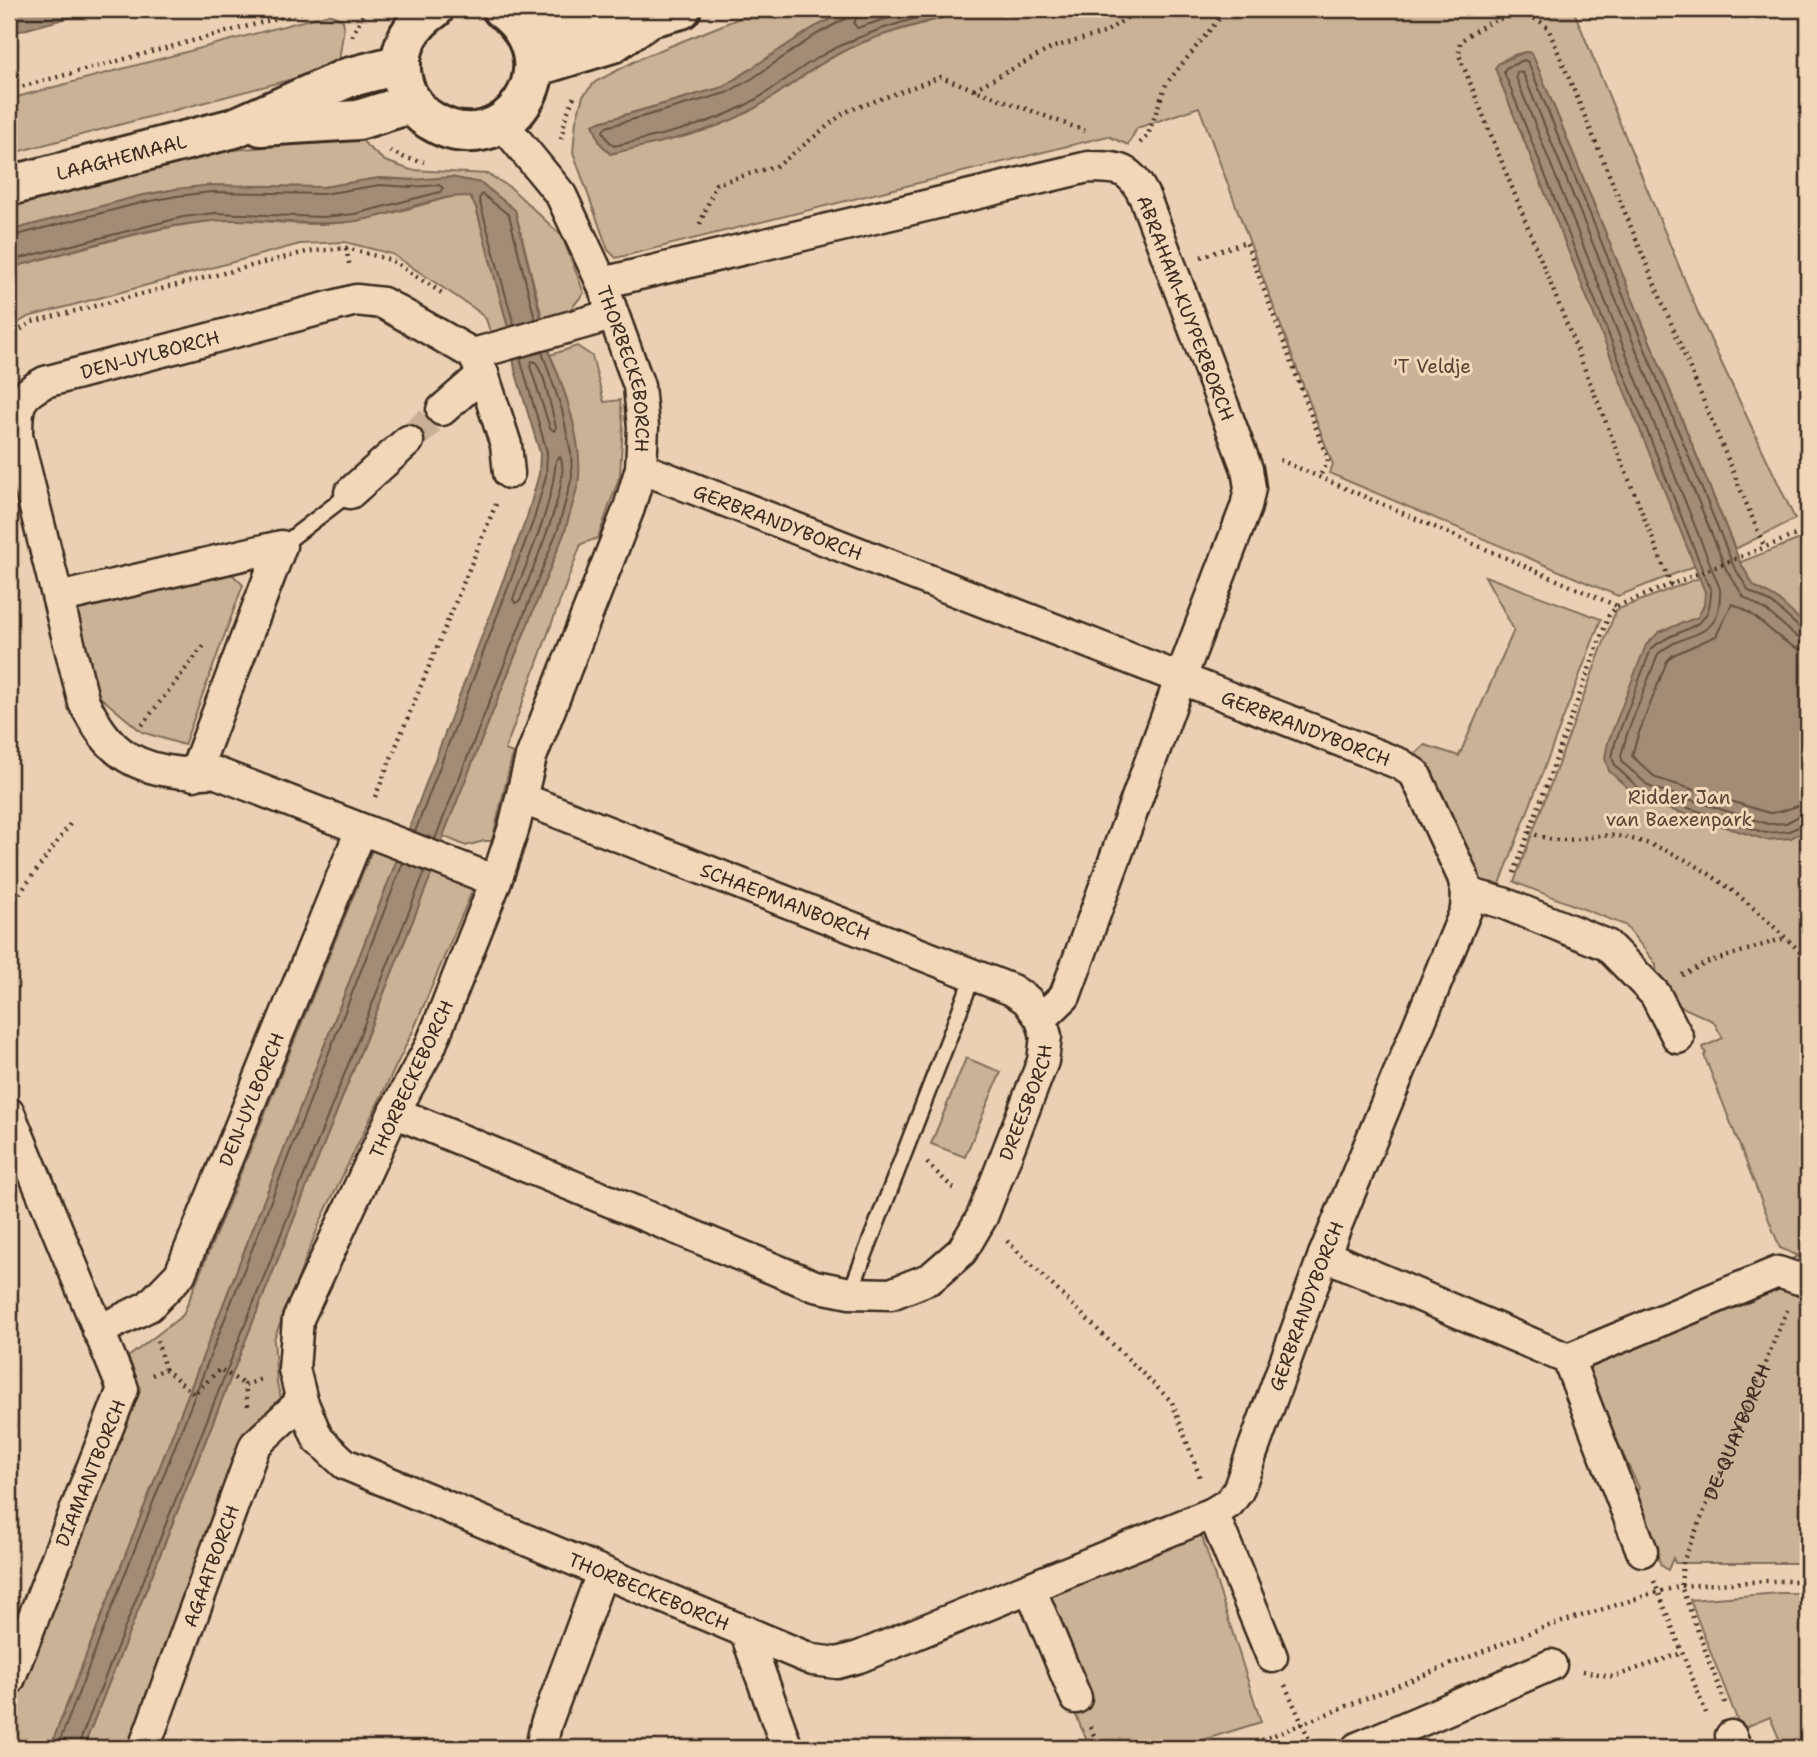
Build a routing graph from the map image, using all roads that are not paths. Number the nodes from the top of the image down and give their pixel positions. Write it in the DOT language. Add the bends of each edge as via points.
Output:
graph roads {
  1 [pos="434,9"];
  2 [pos="666,13"];
  3 [pos="513,20"];
  4 [pos="401,64"];
  5 [pos="534,67"];
  6 [pos="412,103"];
  7 [pos="502,123"];
  8 [pos="234,128"];
  9 [pos="9,186"];
  10 [pos="602,283"];
  11 [pos="612,315"];
  12 [pos="485,358"];
  13 [pos="442,410"];
  14 [pos="408,441"];
  15 [pos="641,468"];
  16 [pos="509,473"];
  17 [pos="350,493"];
  18 [pos="281,546"];
  19 [pos="58,598"];
  20 [pos="1180,680"];
  21 [pos="194,775"];
  22 [pos="521,798"];
  23 [pos="361,830"];
  24 [pos="496,881"];
  25 [pos="1467,893"];
  26 [pos="974,976"];
  27 [pos="1041,1018"];
  28 [pos="1678,1038"];
  29 [pos="394,1112"];
  30 [pos="9,1113"];
  31 [pos="1324,1255"];
  32 [pos="1799,1279"];
  33 [pos="850,1293"];
  34 [pos="98,1331"];
  35 [pos="1568,1359"];
  36 [pos="302,1401"];
  37 [pos="1213,1513"];
  38 [pos="1643,1551"];
  39 [pos="602,1573"];
  40 [pos="1030,1588"];
  41 [pos="745,1631"];
  42 [pos="1272,1657"];
  43 [pos="1551,1665"];
  44 [pos="9,1680"];
  45 [pos="1076,1698"];
  46 [pos="145,1748"];
  47 [pos="541,1748"];
  48 [pos="787,1748"];
  49 [pos="1357,1748"];
  1 -- 4 [label="main road" via="411,30"];
  2 -- 3 [label="main road" via="603,11"];
  2 -- 5 [label="main road" via="612,43"];
  3 -- 5 [label="main road" via="534,55"];
  4 -- 6 [label="main road"];
  4 -- 8 [label="main road, LAAGHEMAAL" via="347,78"];
  5 -- 7 [label="main road" via="525,100"];
  6 -- 7 [label="main road" via="437,125 453,131 486,130"];
  6 -- 8 [label="main road, LAAGHEMAAL" via="358,120"];
  7 -- 10 [label="street, THORBECKEBORCH" via="561,195"];
  8 -- 9 [label="main road, LAAGHEMAAL"];
  10 -- 11 [label="street, THORBECKEBORCH"];
  10 -- 20 [label="street, ABRAHAM-KUYPERBORCH" via="1088,167 1116,167 1136,179 1247,469 1250,488"];
  11 -- 12 [label="street"];
  11 -- 15 [label="street, THORBECKEBORCH" via="639,386"];
  12 -- 13 [label="street"];
  12 -- 16 [label="street"];
  12 -- 19 [label="street, DEN-UYLBORCH" via="383,303 356,300 46,382 27,391 17,407 17,436"];
  14 -- 17 [label="street"];
  15 -- 20 [label="street, GERBRANDYBORCH"];
  15 -- 22 [label="street, THORBECKEBORCH" via="531,757"];
  17 -- 18 [label="lane"];
  18 -- 19 [label="street"];
  18 -- 21 [label="street"];
  19 -- 21 [label="street, DEN-UYLBORCH" via="84,703 99,729 121,753 157,769"];
  20 -- 25 [label="street, GERBRANDYBORCH" via="1400,764 1415,774"];
  20 -- 27 [label="street, DREESBORCH" via="1065,996"];
  21 -- 23 [label="street, DEN-UYLBORCH" via="214,772"];
  22 -- 24 [label="street, THORBECKEBORCH"];
  22 -- 26 [label="street, SCHAEPMANBORCH"];
  23 -- 24 [label="street, DEN-UYLBORCH"];
  23 -- 34 [label="street, DEN-UYLBORCH" via="180,1274 149,1306"];
  24 -- 29 [label="street, THORBECKEBORCH" via="430,1047"];
  25 -- 28 [label="street" via="1607,945 1655,994"];
  25 -- 31 [label="street, GERBRANDYBORCH" via="1466,910"];
  26 -- 27 [label="street, SCHAEPMANBORCH" via="1012,990"];
  26 -- 33 [label="lane"];
  27 -- 33 [label="street, DREESBORCH" via="1046,1036 1043,1061 982,1217 962,1251 931,1278 891,1294"];
  29 -- 33 [label="street, DREESBORCH" via="815,1286"];
  29 -- 36 [label="street, THORBECKEBORCH" via="298,1319 294,1369"];
  30 -- 34 [label="street, DIAMANTBORCH"];
  31 -- 35 [label="street"];
  31 -- 37 [label="street, GERBRANDYBORCH" via="1238,1491"];
  32 -- 35 [label="street" via="1778,1272"];
  34 -- 44 [label="street, DIAMANTBORCH" via="123,1390"];
  35 -- 38 [label="street"];
  36 -- 39 [label="street, THORBECKEBORCH" via="318,1439 345,1464"];
  36 -- 46 [label="street, AGAATBORCH" via="255,1445"];
  37 -- 40 [label="street, THORBECKEBORCH"];
  37 -- 42 [label="street"];
  39 -- 41 [label="street, THORBECKEBORCH"];
  39 -- 47 [label="street"];
  40 -- 41 [label="street, THORBECKEBORCH" via="837,1663 813,1660"];
  40 -- 45 [label="street"];
  41 -- 48 [label="street, THORBECKEBORCH"];
  43 -- 49 [label="street"];
}
